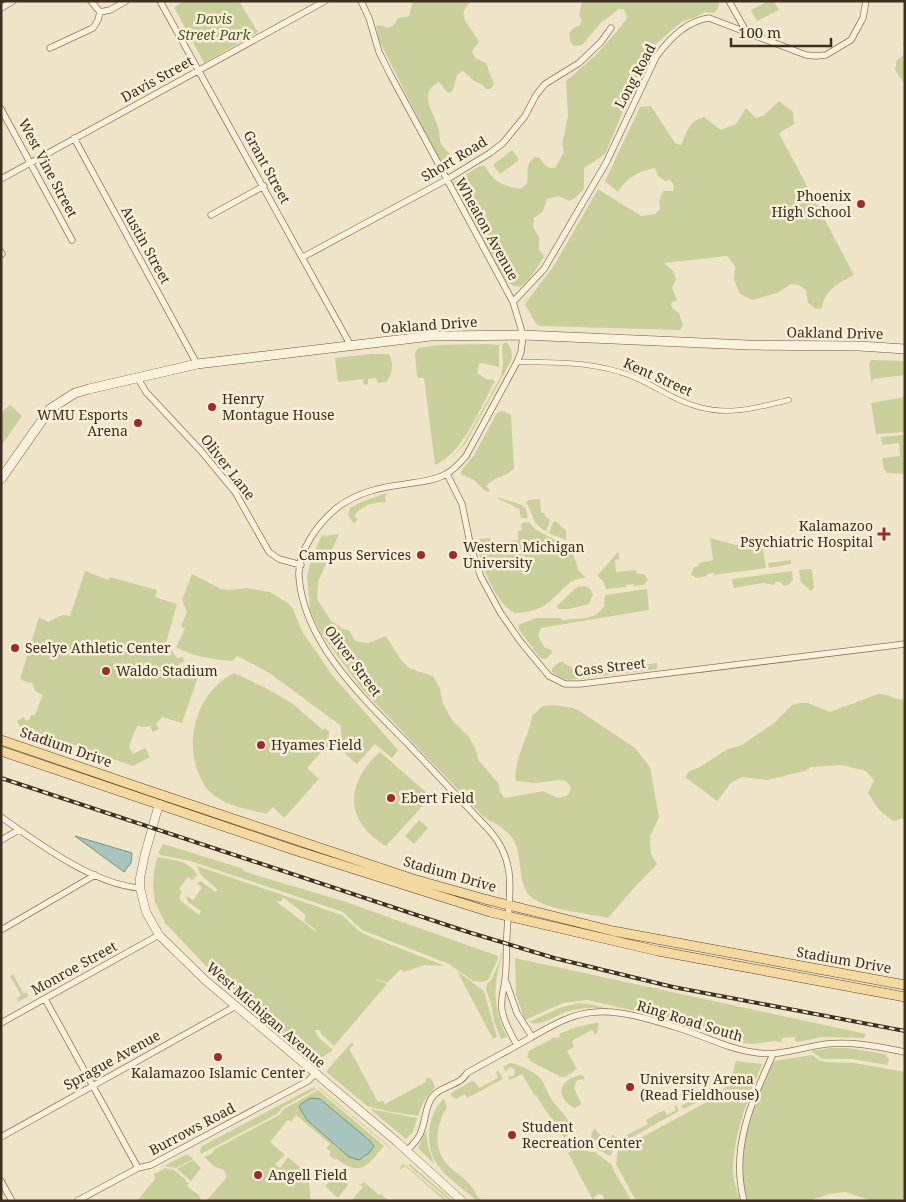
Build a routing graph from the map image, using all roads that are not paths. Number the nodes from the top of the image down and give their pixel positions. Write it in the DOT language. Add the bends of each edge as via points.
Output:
graph roads {
  1 [pos="13,1"];
  2 [pos="90,1"];
  3 [pos="126,1"];
  4 [pos="160,1"];
  5 [pos="325,1"];
  6 [pos="361,1"];
  7 [pos="729,1"];
  8 [pos="865,2"];
  9 [pos="1,8"];
  10 [pos="100,12"];
  11 [pos="611,28"];
  12 [pos="746,31"];
  13 [pos="50,48"];
  14 [pos="198,70"];
  15 [pos="1,109"];
  16 [pos="74,138"];
  17 [pos="31,164"];
  18 [pos="1,179"];
  19 [pos="446,180"];
  20 [pos="264,186"];
  21 [pos="211,215"];
  22 [pos="72,240"];
  23 [pos="303,258"];
  24 [pos="513,302"];
  25 [pos="523,335"];
  26 [pos="351,346"];
  27 [pos="905,349"];
  28 [pos="518,362"];
  29 [pos="197,364"];
  30 [pos="136,377"];
  31 [pos="789,400"];
  32 [pos="447,474"];
  33 [pos="1,479"];
  34 [pos="301,565"];
  35 [pos="905,644"];
  36 [pos="1,740"];
  37 [pos="1,751"];
  38 [pos="159,804"];
  39 [pos="1,817"];
  40 [pos="19,830"];
  41 [pos="1,840"];
  42 [pos="94,876"];
  43 [pos="140,888"];
  44 [pos="510,906"];
  45 [pos="510,917"];
  46 [pos="1,930"];
  47 [pos="159,935"];
  48 [pos="506,980"];
  49 [pos="905,985"];
  50 [pos="905,997"];
  51 [pos="45,999"];
  52 [pos="236,1006"];
  53 [pos="1,1023"];
  54 [pos="532,1037"];
  55 [pos="517,1045"];
  56 [pos="905,1052"];
  57 [pos="773,1054"];
  58 [pos="315,1074"];
  59 [pos="94,1085"];
  60 [pos="1,1137"];
  61 [pos="406,1151"];
  62 [pos="138,1168"];
  63 [pos="1,1181"];
  64 [pos="12,1201"];
  65 [pos="77,1201"];
  66 [pos="462,1201"];
  67 [pos="744,1201"];
  1 -- 9 [label="street"];
  2 -- 10 [label="street"];
  3 -- 10 [label="street"];
  4 -- 14 [label="street, Grant Street"];
  5 -- 14 [label="street, Davis Street"];
  6 -- 19 [label="street, Wheaton Avenue" via="383,60"];
  7 -- 12 [label="street"];
  8 -- 12 [label="street, Long Road" via="863,18 851,40 826,55 806,55"];
  10 -- 13 [label="street" via="93,28"];
  11 -- 19 [label="street, Short Road" via="579,62 545,84 503,143"];
  12 -- 24 [label="street, Long Road" via="718,20 703,19 667,42 652,65 606,163 544,269"];
  14 -- 16 [label="street, Davis Street"];
  14 -- 20 [label="street, Grant Street"];
  15 -- 17 [label="street, West Vine Street"];
  16 -- 17 [label="street, Davis Street"];
  16 -- 29 [label="street, Austin Street"];
  17 -- 18 [label="street, Davis Street"];
  17 -- 22 [label="street, West Vine Street"];
  19 -- 23 [label="street, Short Road"];
  19 -- 24 [label="street, Wheaton Avenue"];
  20 -- 21 [label="street"];
  20 -- 23 [label="street, Grant Street"];
  23 -- 26 [label="street, Grant Street"];
  24 -- 25 [label="street, Wheaton Avenue"];
  25 -- 26 [label="main road, Oakland Drive" via="431,336"];
  25 -- 27 [label="main road, Oakland Drive"];
  25 -- 28 [label="street, Oliver Street"];
  26 -- 29 [label="main road, Oakland Drive"];
  28 -- 31 [label="street, Kent Street" via="592,366 620,372 676,399 716,412 750,409"];
  28 -- 32 [label="street, Oliver Street" via="466,456"];
  29 -- 30 [label="main road, Oakland Drive"];
  30 -- 33 [label="main road, Oakland Drive" via="75,393 50,409"];
  30 -- 34 [label="street, Oliver Lane" via="235,492 269,552"];
  32 -- 34 [label="street, Oliver Street" via="429,481 375,490 346,502 316,529 307,543"];
  32 -- 35 [label="street, Cass Street" via="462,504 473,555 489,594 520,641 549,676 560,682 580,684"];
  34 -- 44 [label="street, Oliver Street" via="298,576 310,623 333,660 376,711 498,841 509,871"];
  36 -- 44 [label="main road, Stadium Drive" via="413,879"];
  37 -- 38 [label="main road, Stadium Drive"];
  38 -- 43 [label="street, West Michigan Avenue"];
  38 -- 45 [label="main road, Stadium Drive"];
  39 -- 40 [label="street"];
  40 -- 41 [label="street"];
  40 -- 42 [label="street"];
  42 -- 43 [label="street" via="118,885"];
  42 -- 46 [label="street"];
  43 -- 47 [label="street, West Michigan Avenue" via="146,912"];
  44 -- 45 [label="street, Oliver Street"];
  44 -- 49 [label="main road, Stadium Drive" via="637,936"];
  45 -- 48 [label="street, Oliver Street"];
  45 -- 50 [label="main road, Stadium Drive" via="658,951"];
  47 -- 51 [label="street, Monroe Street"];
  47 -- 52 [label="street, West Michigan Avenue"];
  48 -- 54 [label="street, Oliver Street" via="517,1013"];
  48 -- 55 [label="street, Oliver Street" via="502,1010"];
  51 -- 53 [label="street, Monroe Street"];
  51 -- 59 [label="street"];
  52 -- 58 [label="street, West Michigan Avenue"];
  52 -- 59 [label="street, Sprague Avenue"];
  54 -- 55 [label="street, Ring Road South"];
  54 -- 57 [label="street, Ring Road South" via="563,1020 605,1012 677,1027 737,1050"];
  55 -- 61 [label="street, Ring Road South" via="438,1090 427,1106 419,1137"];
  56 -- 57 [label="street, Ring Road South" via="845,1043"];
  57 -- 67 [label="street" via="749,1110 740,1147 738,1172"];
  58 -- 61 [label="street, West Michigan Avenue"];
  58 -- 62 [label="street, Burrows Road" via="308,1081 151,1166"];
  59 -- 60 [label="street, Sprague Avenue"];
  59 -- 62 [label="street"];
  61 -- 66 [label="street, West Michigan Avenue"];
  62 -- 65 [label="street, Burrows Road"];
  63 -- 64 [label="street"];
}
